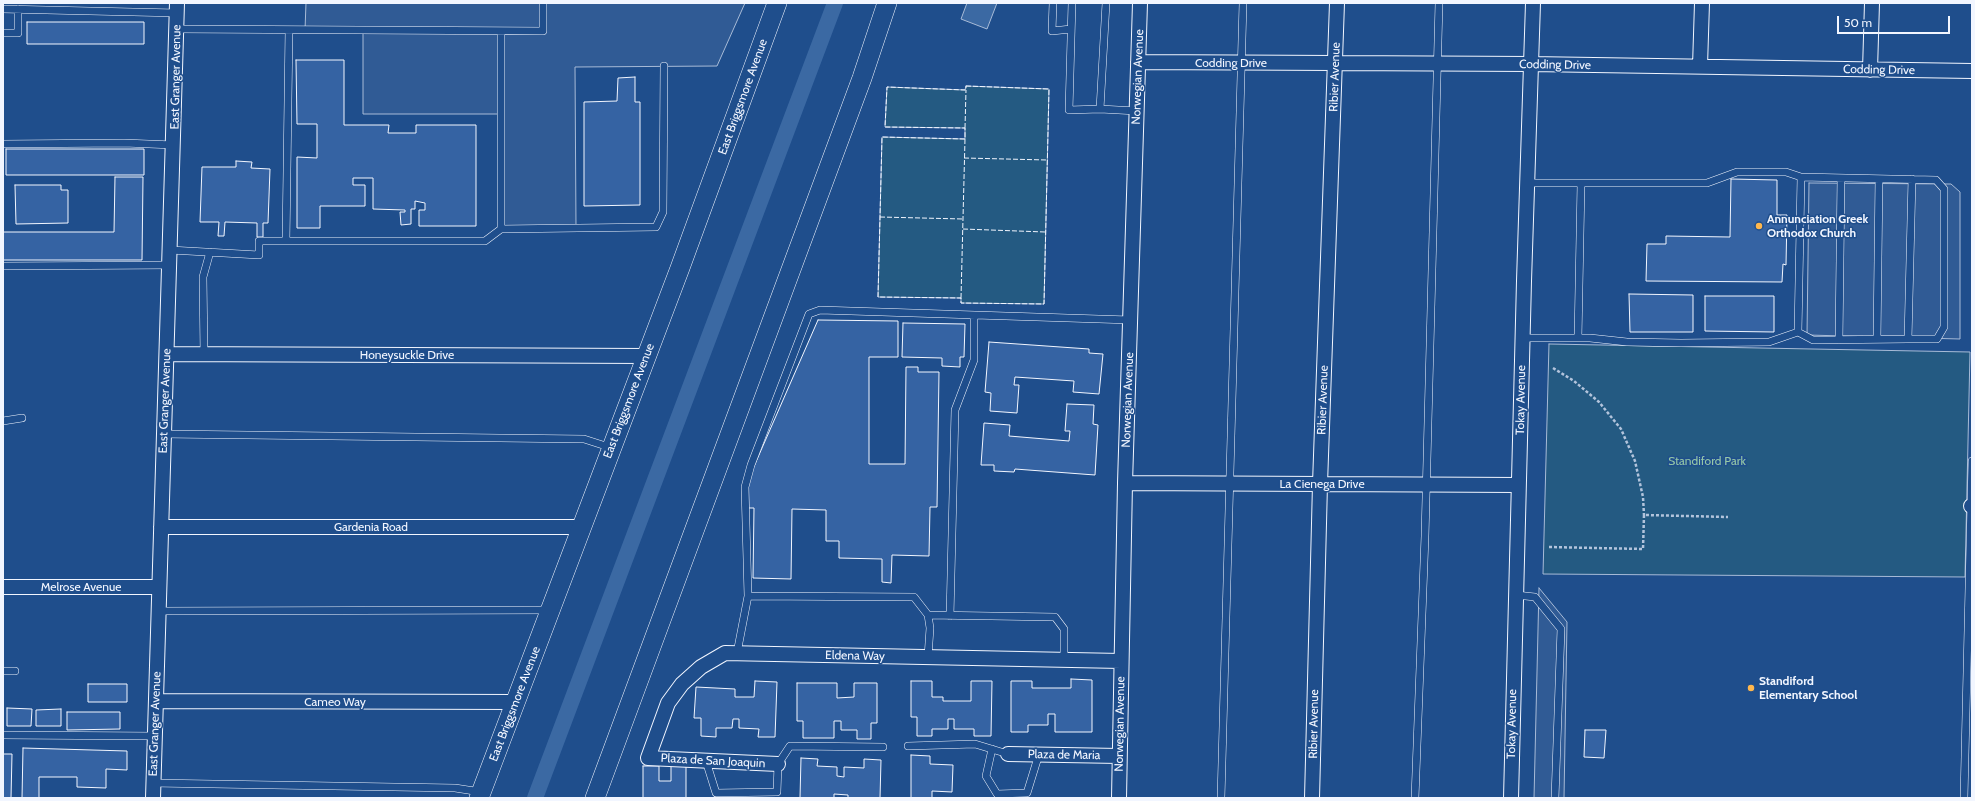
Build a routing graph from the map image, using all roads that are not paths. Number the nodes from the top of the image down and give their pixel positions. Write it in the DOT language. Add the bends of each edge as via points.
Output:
graph roads {
  1 [pos="543,3"];
  2 [pos="778,3"];
  3 [pos="887,3"];
  4 [pos="1053,3"];
  5 [pos="1072,3"];
  6 [pos="1106,3"];
  7 [pos="1140,3"];
  8 [pos="1243,3"];
  9 [pos="1337,3"];
  10 [pos="1439,3"];
  11 [pos="1533,3"];
  12 [pos="1702,3"];
  13 [pos="1872,3"];
  14 [pos="177,8"];
  15 [pos="3,9"];
  16 [pos="18,10"];
  17 [pos="177,29"];
  18 [pos="1071,29"];
  19 [pos="289,30"];
  20 [pos="501,31"];
  21 [pos="3,33"];
  22 [pos="1138,62"];
  23 [pos="1242,63"];
  24 [pos="1336,63"];
  25 [pos="1437,64"];
  26 [pos="1531,64"];
  27 [pos="664,66"];
  28 [pos="1700,66"];
  29 [pos="1870,70"];
  30 [pos="1972,71"];
  31 [pos="1100,109"];
  32 [pos="1137,111"];
  33 [pos="3,144"];
  34 [pos="174,145"];
  35 [pos="1801,177"];
  36 [pos="1841,178"];
  37 [pos="1878,179"];
  38 [pos="1912,179"];
  39 [pos="1527,182"];
  40 [pos="1581,184"];
  41 [pos="502,229"];
  42 [pos="286,241"];
  43 [pos="170,250"];
  44 [pos="210,252"];
  45 [pos="170,265"];
  46 [pos="3,266"];
  47 [pos="974,316"];
  48 [pos="1130,320"];
  49 [pos="1798,332"];
  50 [pos="1522,338"];
  51 [pos="1578,338"];
  52 [pos="1877,339"];
  53 [pos="1908,339"];
  54 [pos="1839,340"];
  55 [pos="167,354"];
  56 [pos="204,354"];
  57 [pos="646,356"];
  58 [pos="22,418"];
  59 [pos="3,421"];
  60 [pos="164,434"];
  61 [pos="612,448"];
  62 [pos="1972,461"];
  63 [pos="1125,483"];
  64 [pos="1231,484"];
  65 [pos="1320,484"];
  66 [pos="1426,485"];
  67 [pos="1518,485"];
  68 [pos="1971,506"];
  69 [pos="161,527"];
  70 [pos="581,527"];
  71 [pos="3,587"];
  72 [pos="159,587"];
  73 [pos="1516,595"];
  74 [pos="748,596"];
  75 [pos="550,610"];
  76 [pos="158,611"];
  77 [pos="928,615"];
  78 [pos="950,616"];
  79 [pos="737,653"];
  80 [pos="928,657"];
  81 [pos="1064,660"];
  82 [pos="1121,660"];
  83 [pos="3,671"];
  84 [pos="16,671"];
  85 [pos="156,701"];
  86 [pos="515,702"];
  87 [pos="3,735"];
  88 [pos="155,736"];
  89 [pos="908,746"];
  90 [pos="883,747"];
  91 [pos="992,749"];
  92 [pos="1008,754"];
  93 [pos="1039,754"];
  94 [pos="1119,756"];
  95 [pos="648,758"];
  96 [pos="706,761"];
  97 [pos="778,764"];
  98 [pos="153,783"];
  99 [pos="480,796"];
  100 [pos="153,798"];
  101 [pos="595,798"];
  102 [pos="1118,798"];
  103 [pos="1221,798"];
  104 [pos="1312,798"];
  105 [pos="1415,798"];
  106 [pos="1511,798"];
  107 [pos="1556,798"];
  108 [pos="1964,798"];
  1 -- 20 [label="lane" via="543,31"];
  2 -- 57 [label="main road, East Briggsmore Avenue"];
  3 -- 101 [label="main road"];
  4 -- 18 [label="lane" via="1052,30"];
  5 -- 18 [label="lane"];
  6 -- 31 [label="lane"];
  7 -- 22 [label="street, Norwegian Avenue"];
  8 -- 23 [label="lane"];
  9 -- 24 [label="street, Ribier Avenue"];
  10 -- 25 [label="lane"];
  11 -- 26 [label="street, Tokay Avenue"];
  12 -- 28 [label="street"];
  13 -- 29 [label="street"];
  14 -- 16 [label="lane"];
  14 -- 17 [label="street, East Granger Avenue"];
  15 -- 16 [label="lane"];
  16 -- 21 [label="lane" via="18,33"];
  17 -- 19 [label="lane"];
  17 -- 34 [label="street, East Granger Avenue"];
  18 -- 31 [label="lane" via="1069,110"];
  19 -- 20 [label="lane"];
  19 -- 42 [label="lane"];
  20 -- 41 [label="lane"];
  22 -- 23 [label="street, Codding Drive"];
  22 -- 32 [label="street, Norwegian Avenue"];
  23 -- 24 [label="street, Codding Drive"];
  23 -- 64 [label="lane"];
  24 -- 25 [label="street, Codding Drive"];
  24 -- 65 [label="street, Ribier Avenue"];
  25 -- 26 [label="street, Codding Drive"];
  25 -- 66 [label="lane"];
  26 -- 28 [label="street, Codding Drive"];
  26 -- 39 [label="street, Tokay Avenue"];
  27 -- 41 [label="lane" via="663,212 656,227"];
  28 -- 29 [label="street, Codding Drive"];
  29 -- 30 [label="street, Codding Drive"];
  31 -- 32 [label="lane"];
  32 -- 48 [label="street, Norwegian Avenue"];
  33 -- 34 [label="lane"];
  34 -- 43 [label="street, East Granger Avenue"];
  35 -- 36 [label="lane"];
  35 -- 40 [label="lane" via="1786,172 1737,172 1707,183"];
  35 -- 49 [label="lane"];
  36 -- 37 [label="lane"];
  36 -- 54 [label="lane"];
  37 -- 38 [label="lane"];
  37 -- 52 [label="lane"];
  38 -- 53 [label="lane"];
  38 -- 53 [label="lane" via="1936,180 1944,189 1944,327 1937,338"];
  39 -- 40 [label="lane"];
  39 -- 50 [label="street, Tokay Avenue"];
  40 -- 51 [label="lane"];
  41 -- 42 [label="lane" via="485,241"];
  42 -- 44 [label="lane" via="258,241 259,255"];
  43 -- 44 [label="lane"];
  43 -- 45 [label="street, East Granger Avenue"];
  44 -- 56 [label="lane" via="203,277"];
  45 -- 46 [label="lane"];
  45 -- 55 [label="street, East Granger Avenue"];
  47 -- 48 [label="lane"];
  47 -- 74 [label="lane" via="820,310 808,314 745,487"];
  47 -- 78 [label="lane" via="974,360 955,410"];
  48 -- 63 [label="street, Norwegian Avenue"];
  49 -- 51 [label="lane" via="1769,342 1673,342"];
  49 -- 54 [label="lane" via="1813,340"];
  50 -- 51 [label="lane"];
  50 -- 67 [label="street, Tokay Avenue"];
  52 -- 53 [label="lane"];
  52 -- 54 [label="lane"];
  55 -- 56 [label="street, Honeysuckle Drive"];
  55 -- 60 [label="street, East Granger Avenue"];
  56 -- 57 [label="street, Honeysuckle Drive"];
  57 -- 61 [label="main road, East Briggsmore Avenue"];
  58 -- 59 [label="lane"];
  60 -- 61 [label="lane" via="584,439"];
  60 -- 69 [label="street, East Granger Avenue"];
  61 -- 70 [label="main road, East Briggsmore Avenue"];
  62 -- 68 [label="lane"];
  63 -- 64 [label="street, La Cienega Drive"];
  63 -- 82 [label="street, Norwegian Avenue"];
  64 -- 65 [label="street, La Cienega Drive"];
  64 -- 103 [label="lane"];
  65 -- 66 [label="street, La Cienega Drive"];
  65 -- 104 [label="street, Ribier Avenue"];
  66 -- 67 [label="street, La Cienega Drive"];
  66 -- 105 [label="lane"];
  67 -- 73 [label="street, Tokay Avenue"];
  68 -- 108 [label="lane"];
  69 -- 70 [label="street, Gardenia Road"];
  69 -- 72 [label="street, East Granger Avenue"];
  70 -- 75 [label="main road, East Briggsmore Avenue"];
  71 -- 72 [label="street, Melrose Avenue"];
  72 -- 76 [label="street, East Granger Avenue"];
  73 -- 106 [label="street, Tokay Avenue"];
  73 -- 107 [label="lane" via="1535,597 1561,630"];
  74 -- 77 [label="lane" via="914,596"];
  74 -- 79 [label="lane"];
  75 -- 76 [label="lane"];
  75 -- 86 [label="main road, East Briggsmore Avenue"];
  76 -- 85 [label="street, East Granger Avenue"];
  77 -- 78 [label="lane"];
  77 -- 80 [label="lane"];
  78 -- 81 [label="lane" via="1055,617 1064,629"];
  79 -- 80 [label="street, Eldena Way"];
  79 -- 95 [label="street, Eldena Way" via="725,653 701,667 682,684 668,703"];
  80 -- 81 [label="street, Eldena Way"];
  81 -- 82 [label="street, Eldena Way"];
  82 -- 94 [label="street, Norwegian Avenue"];
  83 -- 84 [label="lane"];
  85 -- 86 [label="street, Cameo Way"];
  85 -- 88 [label="street, East Granger Avenue"];
  86 -- 99 [label="main road, East Briggsmore Avenue"];
  87 -- 88 [label="lane"];
  88 -- 98 [label="street, East Granger Avenue"];
  89 -- 91 [label="lane" via="975,744"];
  90 -- 97 [label="lane" via="790,746"];
  91 -- 92 [label="lane"];
  91 -- 93 [label="lane" via="986,776 997,794 1027,793"];
  92 -- 93 [label="street, Plaza de Maria"];
  93 -- 94 [label="street, Plaza de Maria"];
  94 -- 102 [label="street, Norwegian Avenue"];
  95 -- 96 [label="street, Plaza de San Joaquin"];
  96 -- 97 [label="street, Plaza de San Joaquin"];
  96 -- 97 [label="lane" via="716,793 777,792"];
  98 -- 99 [label="lane" via="455,788"];
  98 -- 100 [label="street, East Granger Avenue"];
}
